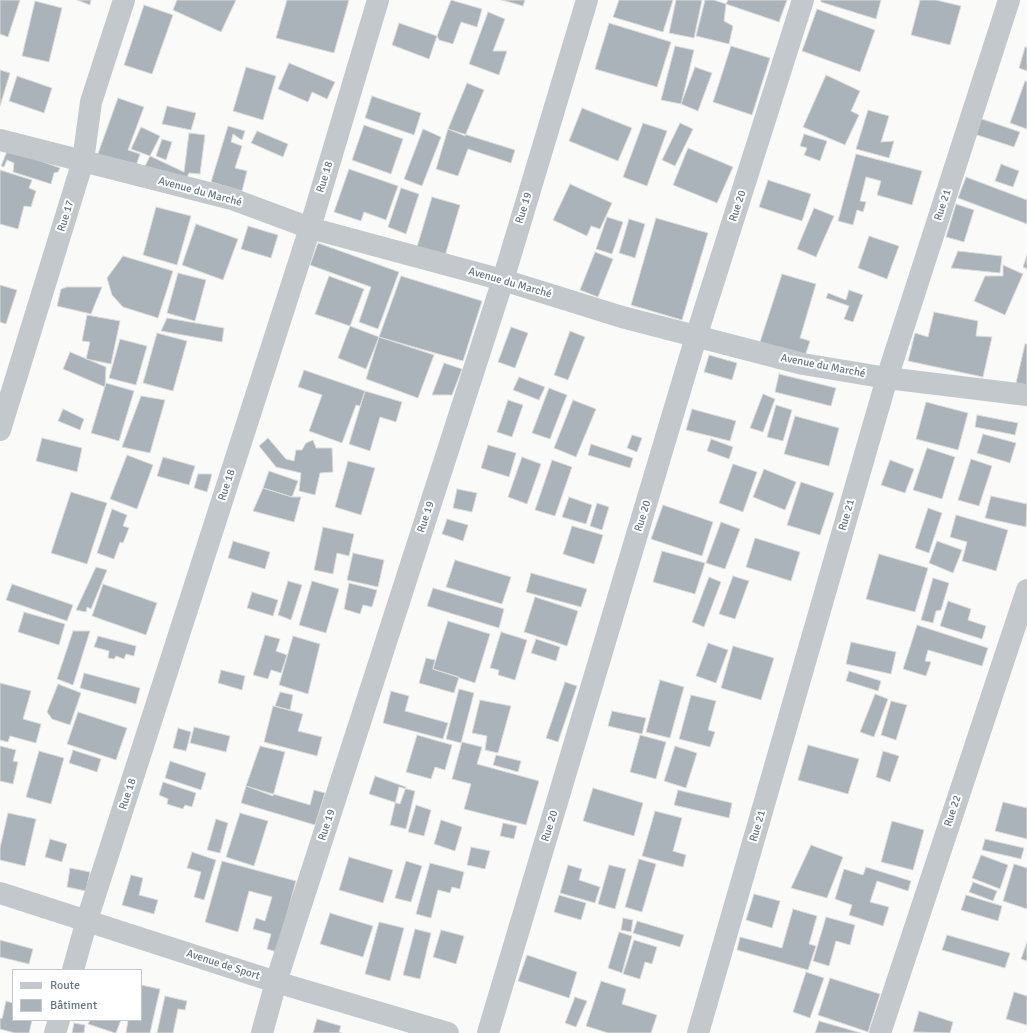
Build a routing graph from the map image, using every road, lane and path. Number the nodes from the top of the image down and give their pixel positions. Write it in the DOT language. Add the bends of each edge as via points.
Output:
graph roads {
  1 [pos="124,0"];
  2 [pos="378,0"];
  3 [pos="587,0"];
  4 [pos="803,0"];
  5 [pos="1009,0"];
  6 [pos="0,140"];
  7 [pos="83,161"];
  8 [pos="310,228"];
  9 [pos="503,280"];
  10 [pos="696,336"];
  11 [pos="887,378"];
  12 [pos="1027,395"];
  13 [pos="0,430"];
  14 [pos="1027,590"];
  15 [pos="0,893"];
  16 [pos="87,920"];
  17 [pos="73,969"];
  18 [pos="276,982"];
  19 [pos="59,1021"];
  20 [pos="55,1033"];
  21 [pos="262,1033"];
  22 [pos="448,1033"];
  23 [pos="488,1033"];
  24 [pos="698,1033"];
  25 [pos="880,1033"];
  1 -- 7 [label="street, Rue 17" via="91,102"];
  2 -- 8 [label="street, Rue 18"];
  3 -- 9 [label="street, Rue 19"];
  4 -- 10 [label="street, Rue 20"];
  5 -- 11 [label="street, Rue 21"];
  6 -- 7 [label="street, Avenue du Marché"];
  7 -- 8 [label="street, Avenue du Marché" via="232,199"];
  7 -- 13 [label="street, Rue 17"];
  8 -- 9 [label="street, Avenue du Marché"];
  8 -- 16 [label="street, Rue 18"];
  9 -- 10 [label="street, Avenue du Marché"];
  9 -- 18 [label="street, Rue 19"];
  10 -- 11 [label="street, Avenue du Marché" via="803,364"];
  10 -- 23 [label="street, Rue 20"];
  11 -- 12 [label="street, Avenue du Marché"];
  11 -- 24 [label="street, Rue 21"];
  14 -- 25 [label="street, Rue 22"];
  15 -- 16 [label="street, Avenue de Sport"];
  16 -- 17 [label="street, Rue 18"];
  16 -- 18 [label="street, Avenue de Sport"];
  18 -- 21 [label="street, Rue 19"];
  18 -- 22 [label="street, Avenue de Sport"];
  19 -- 20 [label="street"];
}
